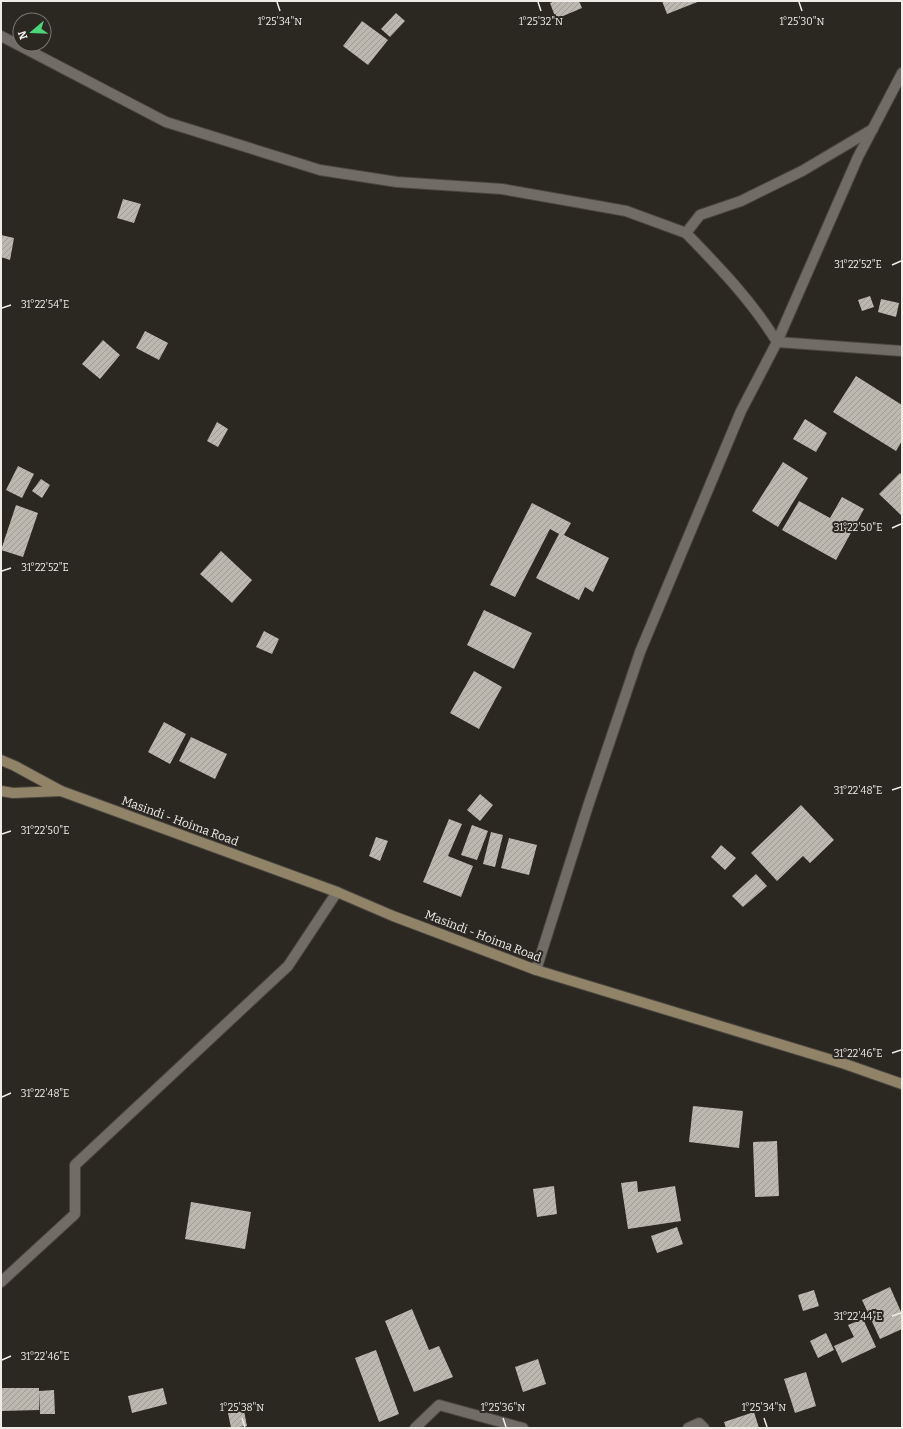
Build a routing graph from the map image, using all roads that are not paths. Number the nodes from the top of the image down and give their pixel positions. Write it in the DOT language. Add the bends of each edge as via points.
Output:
graph roads {
  1 [pos="1,36"];
  2 [pos="902,73"];
  3 [pos="873,129"];
  4 [pos="686,233"];
  5 [pos="776,342"];
  6 [pos="902,351"];
  7 [pos="1,760"];
  8 [pos="1,791"];
  9 [pos="62,791"];
  10 [pos="337,892"];
  11 [pos="536,970"];
  12 [pos="902,1084"];
  13 [pos="1,1282"];
  14 [pos="415,1428"];
  15 [pos="523,1428"];
  16 [pos="688,1428"];
  17 [pos="704,1428"];
  1 -- 4 [label="street" via="166,122 320,170 397,182 502,189 570,200 626,211"];
  2 -- 3 [label="street"];
  3 -- 4 [label="street" via="802,171 741,201 700,215"];
  3 -- 5 [label="street" via="858,157"];
  4 -- 5 [label="street" via="725,272 763,320"];
  5 -- 6 [label="street"];
  5 -- 11 [label="street" via="741,411 640,652"];
  7 -- 9 [label="main road, Masindi - Hoima Road"];
  8 -- 9 [label="main road, Masindi - Hoima Road"];
  9 -- 10 [label="main road, Masindi - Hoima Road"];
  10 -- 11 [label="main road, Masindi - Hoima Road"];
  10 -- 13 [label="street" via="288,966 75,1165 76,1214"];
  11 -- 12 [label="main road, Masindi - Hoima Road" via="845,1064"];
  14 -- 15 [label="street" via="439,1405"];
  16 -- 17 [label="street" via="699,1423"];
}
